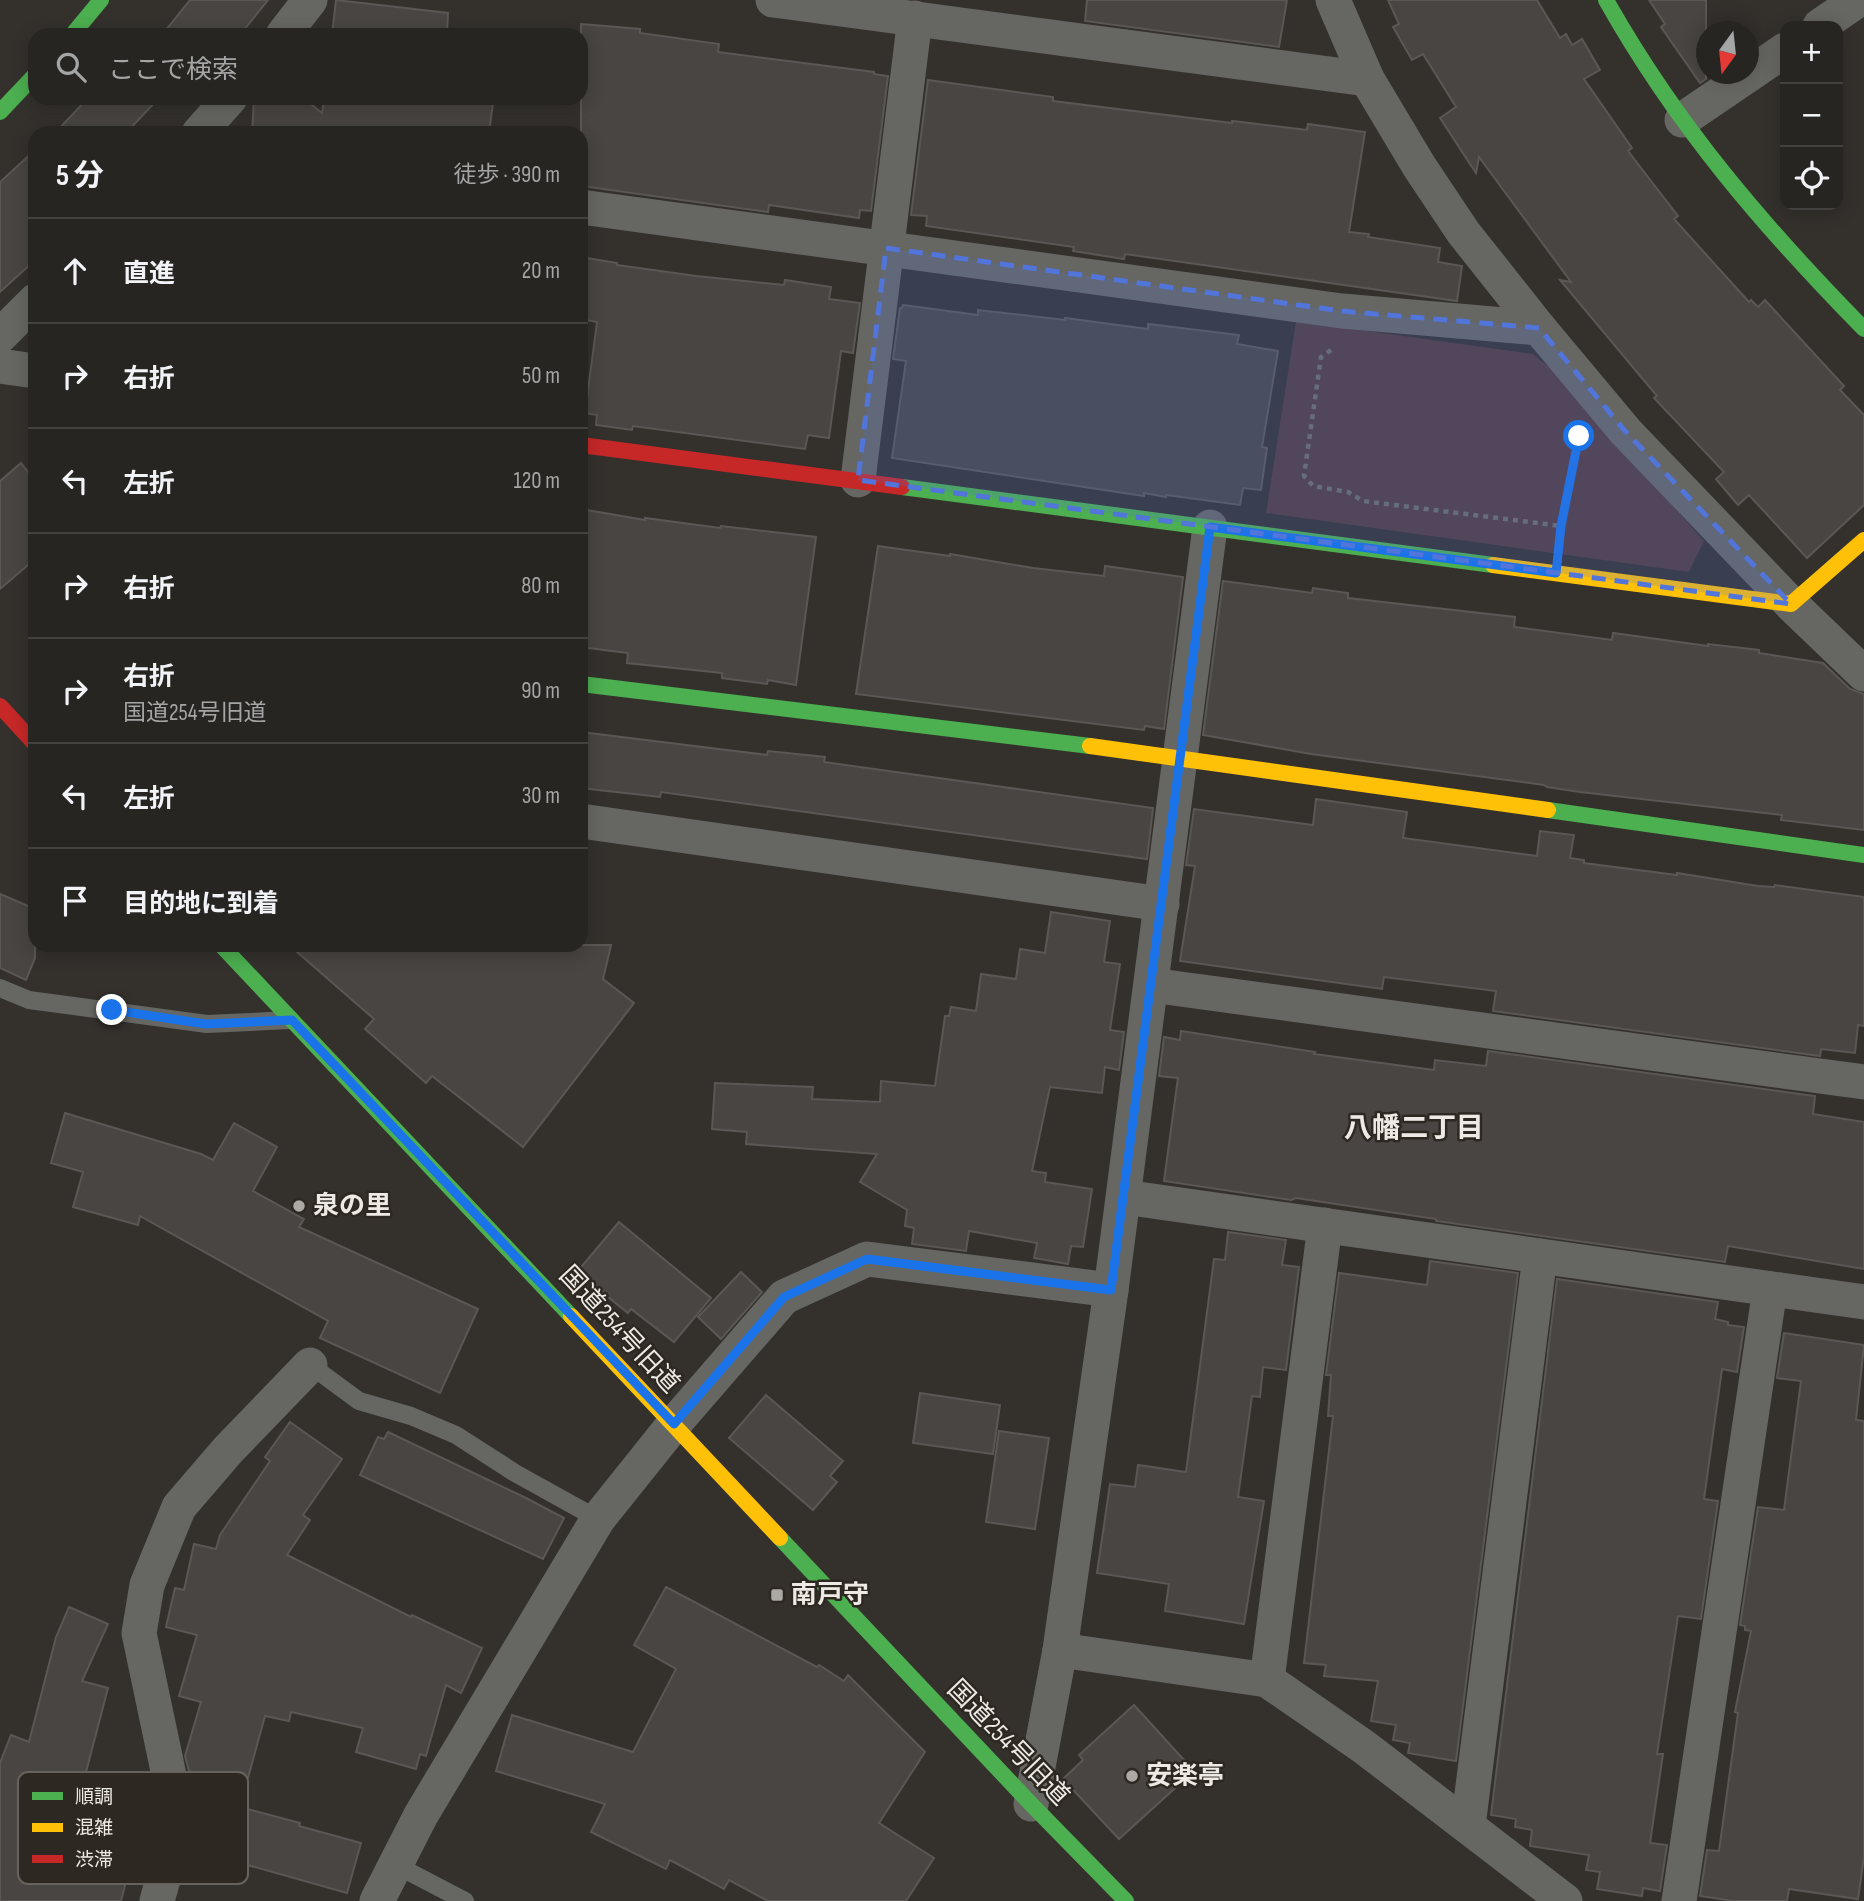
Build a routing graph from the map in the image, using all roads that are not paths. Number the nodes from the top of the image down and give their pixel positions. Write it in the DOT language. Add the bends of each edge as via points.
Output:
graph roads {
  1 [pos="101,0"];
  2 [pos="310,0"];
  3 [pos="773,0"];
  4 [pos="1332,0"];
  5 [pos="1606,0"];
  6 [pos="1858,0"];
  7 [pos="915,18"];
  8 [pos="1827,21"];
  9 [pos="78,28"];
  10 [pos="288,28"];
  11 [pos="1780,53"];
  12 [pos="1367,79"];
  13 [pos="28,82"];
  14 [pos="224,105"];
  15 [pos="0,112"];
  16 [pos="1682,120"];
  17 [pos="205,126"];
  18 [pos="588,208"];
  19 [pos="886,248"];
  20 [pos="28,308"];
  21 [pos="1539,328"];
  22 [pos="1864,329"];
  23 [pos="0,336"];
  24 [pos="0,366"];
  25 [pos="28,369"];
  26 [pos="588,446"];
  27 [pos="858,480"];
  28 [pos="1210,527"];
  29 [pos="1864,540"];
  30 [pos="1791,604"];
  31 [pos="1864,674"];
  32 [pos="588,685"];
  33 [pos="0,706"];
  34 [pos="28,736"];
  35 [pos="1181,757"];
  36 [pos="588,822"];
  37 [pos="1864,855"];
  38 [pos="1162,904"];
  39 [pos="228,952"];
  40 [pos="1151,985"];
  41 [pos="0,988"];
  42 [pos="292,1020"];
  43 [pos="1864,1082"];
  44 [pos="1124,1196"];
  45 [pos="1325,1225"];
  46 [pos="1540,1256"];
  47 [pos="1770,1289"];
  48 [pos="1111,1290"];
  49 [pos="1864,1302"];
  50 [pos="310,1365"];
  51 [pos="674,1424"];
  52 [pos="598,1519"];
  53 [pos="1060,1650"];
  54 [pos="1267,1680"];
  55 [pos="168,1772"];
  56 [pos="1031,1804"];
  57 [pos="1468,1826"];
  58 [pos="394,1864"];
  59 [pos="162,1884"];
  60 [pos="1107,1893"];
  61 [pos="157,1901"];
  62 [pos="377,1901"];
  63 [pos="465,1901"];
  64 [pos="1565,1901"];
  65 [pos="1679,1901"];
  1 -- 9 [label="street"];
  2 -- 10 [label="street"];
  3 -- 7 [label="street"];
  4 -- 12 [label="street"];
  5 -- 16 [label="street" via="1629,45"];
  6 -- 8 [label="street"];
  7 -- 12 [label="street"];
  7 -- 19 [label="street"];
  11 -- 16 [label="street"];
  12 -- 21 [label="street" via="1464,232"];
  13 -- 15 [label="street"];
  14 -- 17 [label="street"];
  16 -- 22 [label="street" via="1756,215"];
  18 -- 19 [label="street"];
  19 -- 21 [label="street" via="1342,311"];
  19 -- 27 [label="street"];
  20 -- 23 [label="street"];
  21 -- 30 [label="street" via="1626,432"];
  24 -- 25 [label="street"];
  26 -- 27 [label="street"];
  27 -- 28 [label="street"];
  28 -- 30 [label="street"];
  28 -- 35 [label="street"];
  29 -- 30 [label="street"];
  30 -- 31 [label="street"];
  32 -- 35 [label="street"];
  33 -- 34 [label="street"];
  35 -- 37 [label="street"];
  35 -- 38 [label="street"];
  36 -- 38 [label="street"];
  38 -- 40 [label="street"];
  39 -- 42 [label="street, 国道254号旧道"];
  40 -- 43 [label="street"];
  40 -- 44 [label="street"];
  41 -- 42 [label="lane" via="29,1000 206,1024"];
  42 -- 51 [label="street, 国道254号旧道"];
  44 -- 45 [label="street"];
  44 -- 48 [label="street"];
  45 -- 46 [label="street"];
  45 -- 54 [label="street"];
  46 -- 47 [label="street"];
  46 -- 57 [label="street"];
  47 -- 49 [label="street"];
  47 -- 65 [label="street"];
  48 -- 51 [label="street" via="867,1259 784,1297"];
  48 -- 53 [label="street"];
  50 -- 52 [label="lane" via="359,1401 456,1435"];
  50 -- 55 [label="street" via="179,1507 147,1585 139,1633"];
  51 -- 52 [label="street"];
  51 -- 56 [label="street, 国道254号旧道"];
  52 -- 58 [label="street"];
  53 -- 54 [label="street"];
  53 -- 56 [label="street"];
  54 -- 57 [label="street"];
  56 -- 60 [label="street, 国道254号旧道"];
  57 -- 64 [label="street"];
  58 -- 62 [label="street"];
  58 -- 63 [label="lane"];
  59 -- 61 [label="street"];
}
